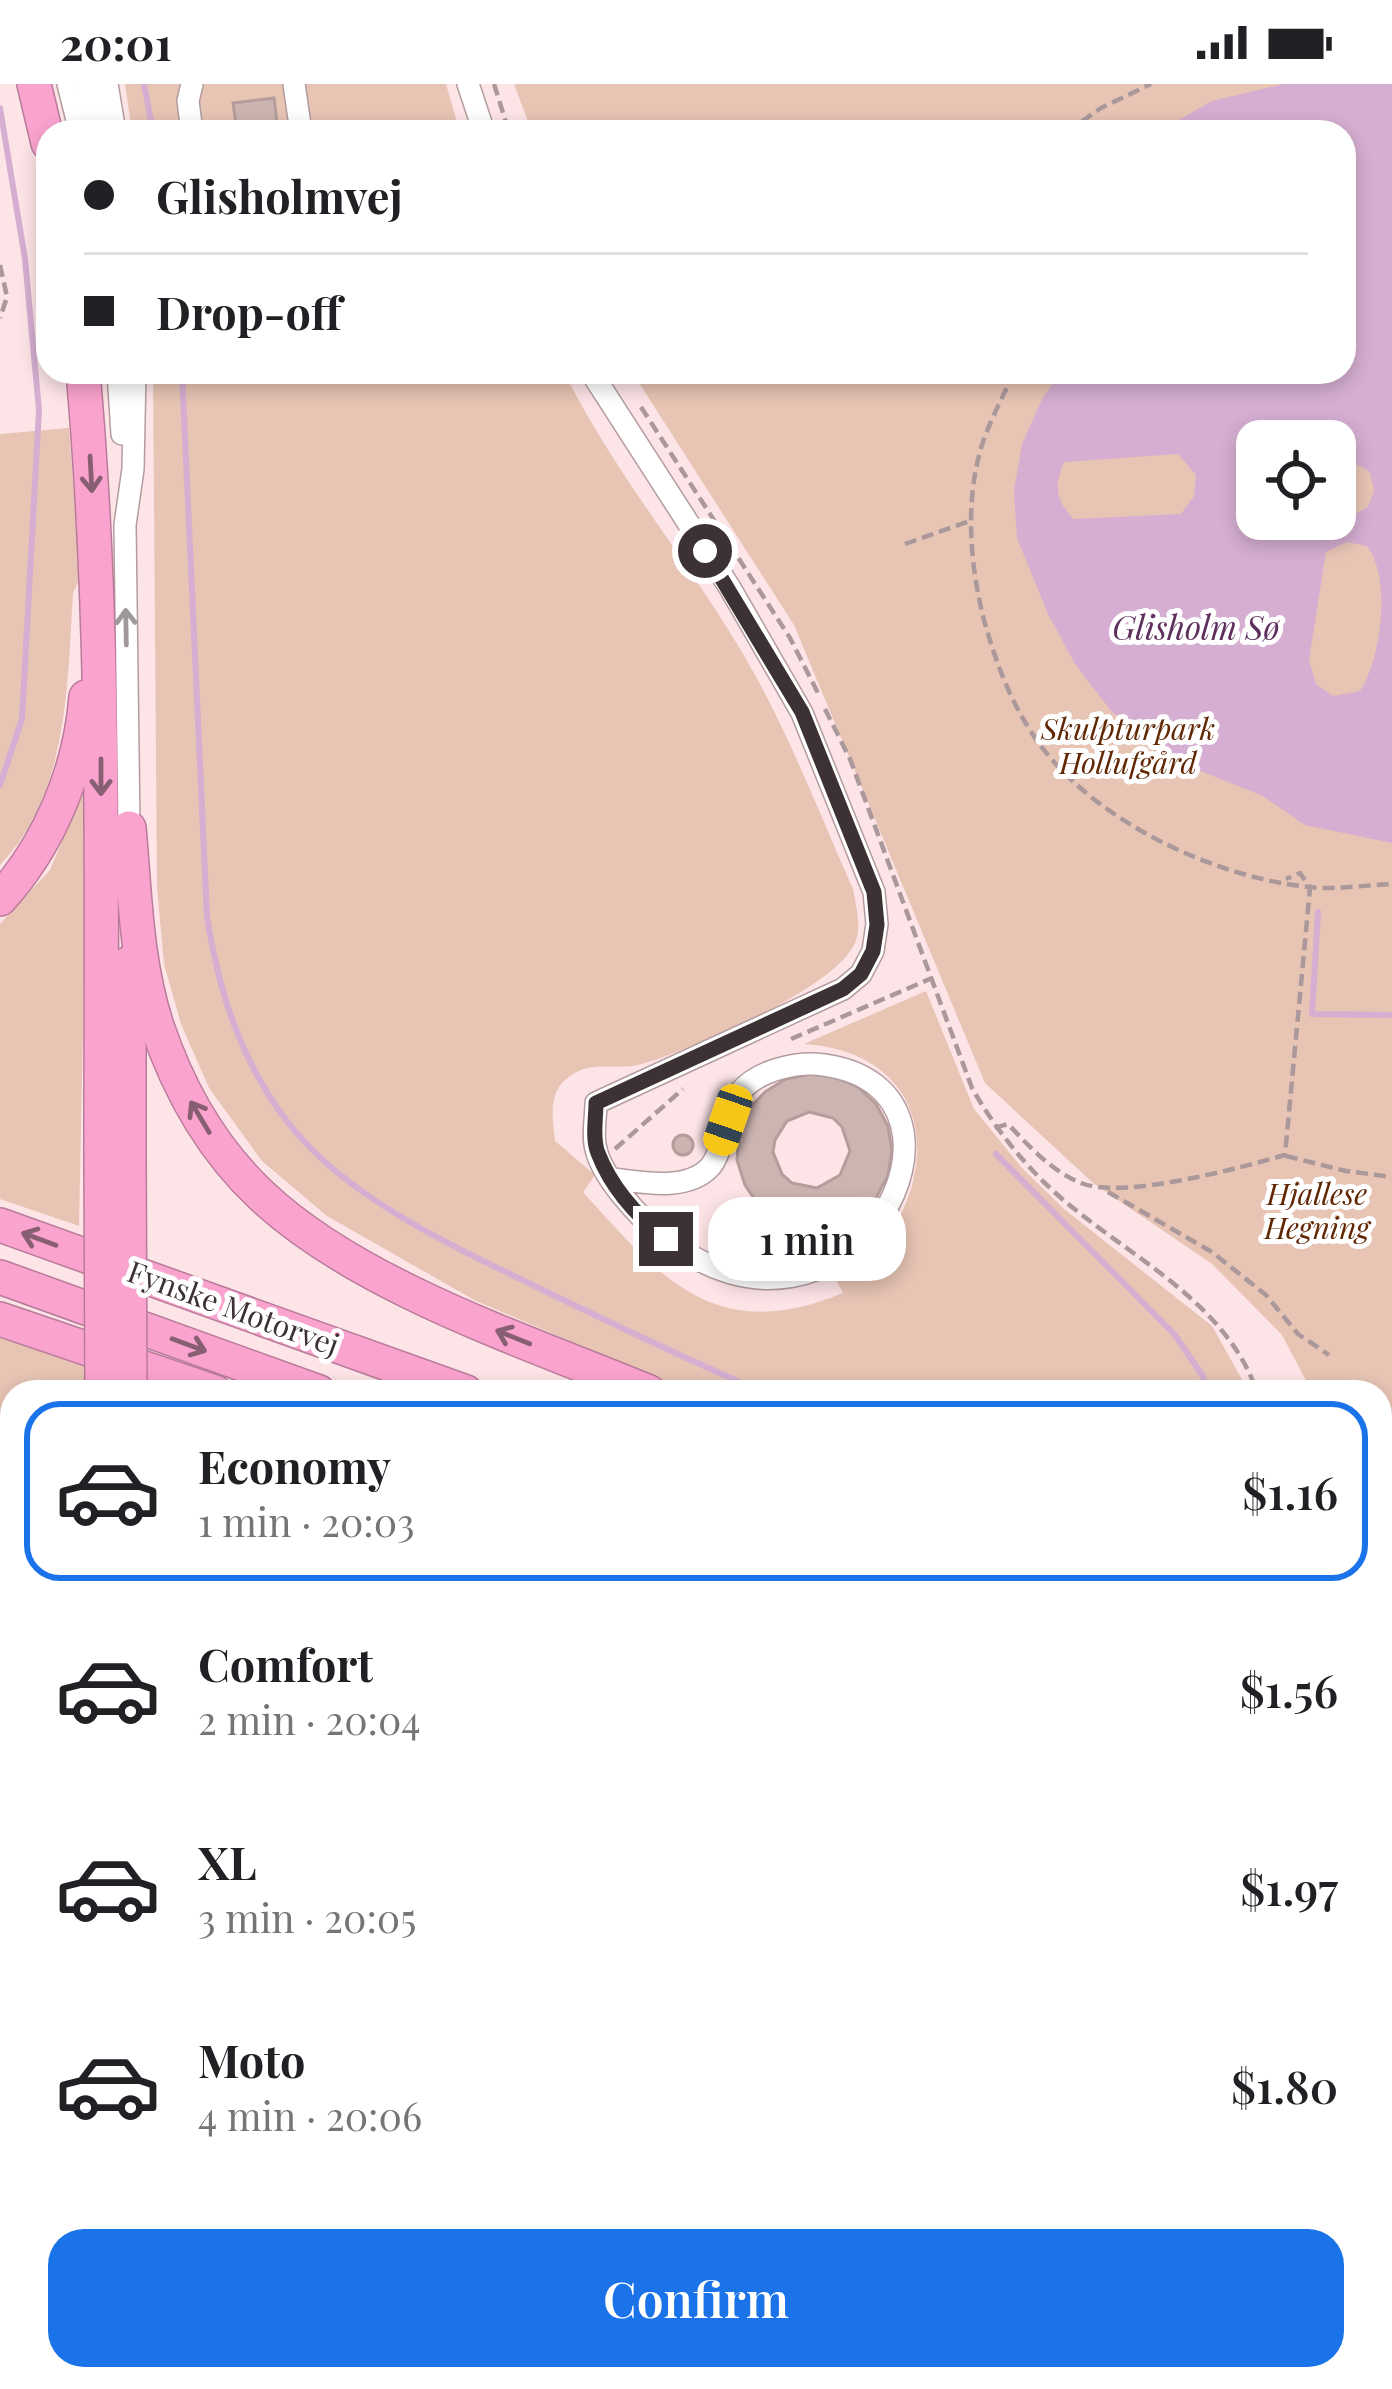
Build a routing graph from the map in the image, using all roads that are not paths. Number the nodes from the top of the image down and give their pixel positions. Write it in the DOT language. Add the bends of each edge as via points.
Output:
graph roads {
  1 [pos="34,84"];
  2 [pos="68,84"];
  3 [pos="88,84"];
  4 [pos="107,84"];
  5 [pos="192,84"];
  6 [pos="294,84"];
  7 [pos="468,84"];
  8 [pos="43,120"];
  9 [pos="77,120"];
  10 [pos="94,120"];
  11 [pos="113,120"];
  12 [pos="190,120"];
  13 [pos="299,120"];
  14 [pos="480,120"];
  15 [pos="84,384"];
  16 [pos="119,384"];
  17 [pos="134,384"];
  18 [pos="599,384"];
  19 [pos="125,525"];
  20 [pos="96,576"];
  21 [pos="129,828"];
  22 [pos="0,899"];
  23 [pos="115,1153"];
  24 [pos="613,1179"];
  25 [pos="0,1225"];
  26 [pos="0,1277"];
  27 [pos="0,1319"];
  28 [pos="103,1380"];
  29 [pos="129,1380"];
  30 [pos="180,1380"];
  31 [pos="286,1380"];
  32 [pos="433,1380"];
  33 [pos="620,1380"];
  1 -- 8 [label="highway"];
  2 -- 9 [label="street"];
  3 -- 10 [label="street"];
  4 -- 11 [label="street"];
  5 -- 12 [label="street"];
  6 -- 13 [label="street"];
  7 -- 14 [label="street"];
  15 -- 20 [label="highway, one-way"];
  16 -- 19 [label="street"];
  17 -- 19 [label="street"];
  18 -- 24 [label="street" via="802,712 874,892 877,925 861,974 843,989 596,1103 596,1150"];
  21 -- 19 [label="street, one-way"];
  20 -- 22 [label="highway" via="86,706 68,783 40,848"];
  20 -- 23 [label="highway, one-way"];
  21 -- 23 [label="highway"];
  33 -- 21 [label="highway, one-way" via="338,1253 262,1196 180,1085 156,1022 139,949"];
  23 -- 28 [label="highway, bridge"];
  23 -- 29 [label="highway, bridge"];
  24 -- 24 [label="street" via="644,1222 688,1256 722,1273 765,1279 849,1255 881,1222 902,1172 905,1138 881,1090 851,1071 795,1065 740,1091 710,1167 696,1176"];
  32 -- 25 [label="highway, Fynske Motorvej, one-way"];
  26 -- 31 [label="highway, Fynske Motorvej, one-way"];
  27 -- 30 [label="highway"];
}
